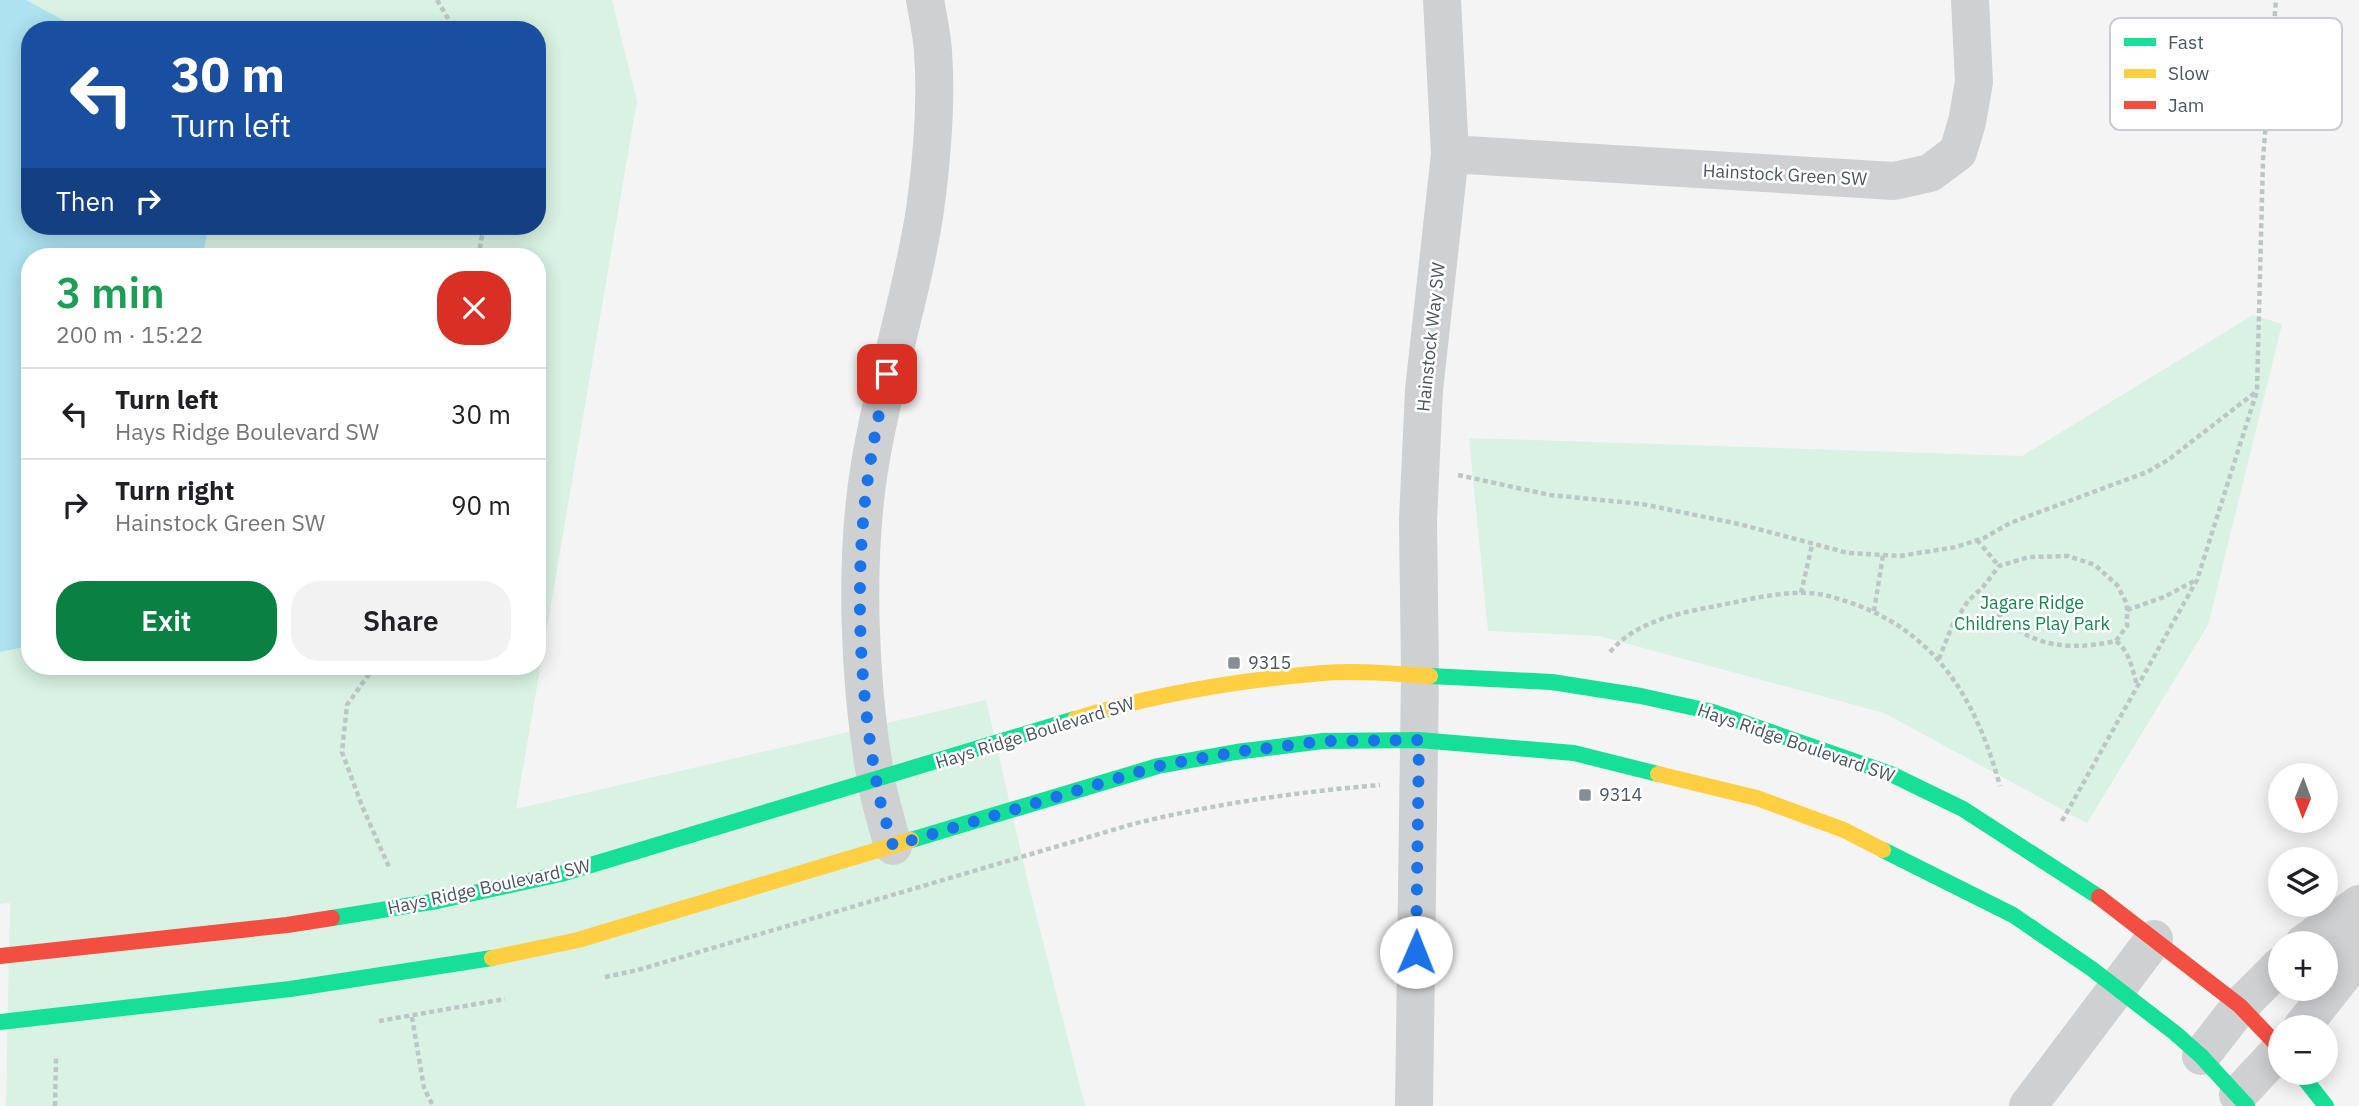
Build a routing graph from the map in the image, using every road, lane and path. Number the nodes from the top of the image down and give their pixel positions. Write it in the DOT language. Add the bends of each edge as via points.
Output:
graph roads {
  1 [pos="437,0"];
  2 [pos="925,0"];
  3 [pos="1442,0"];
  4 [pos="1970,0"];
  5 [pos="2276,0"];
  6 [pos="2275,18"];
  7 [pos="450,21"];
  8 [pos="2265,130"];
  9 [pos="1450,155"];
  10 [pos="2257,391"];
  11 [pos="1420,467"];
  12 [pos="1977,540"];
  13 [pos="1812,545"];
  14 [pos="1882,555"];
  15 [pos="1999,566"];
  16 [pos="2197,580"];
  17 [pos="1979,591"];
  18 [pos="1801,593"];
  19 [pos="1874,611"];
  20 [pos="2127,611"];
  21 [pos="2116,641"];
  22 [pos="1607,656"];
  23 [pos="1939,659"];
  24 [pos="368,675"];
  25 [pos="1420,675"];
  26 [pos="2137,686"];
  27 [pos="1419,740"];
  28 [pos="876,781"];
  29 [pos="1417,782"];
  30 [pos="2001,790"];
  31 [pos="2062,821"];
  32 [pos="893,846"];
  33 [pos="389,867"];
  34 [pos="2359,905"];
  35 [pos="2321,931"];
  36 [pos="2154,939"];
  37 [pos="0,956"];
  38 [pos="600,978"];
  39 [pos="2268,978"];
  40 [pos="2116,989"];
  41 [pos="510,998"];
  42 [pos="2240,1006"];
  43 [pos="2311,1015"];
  44 [pos="412,1017"];
  45 [pos="0,1022"];
  46 [pos="372,1022"];
  47 [pos="2268,1036"];
  48 [pos="2202,1056"];
  49 [pos="45,1059"];
  50 [pos="2268,1066"];
  51 [pos="2309,1085"];
  52 [pos="2243,1100"];
  53 [pos="55,1106"];
  54 [pos="433,1106"];
  55 [pos="1414,1106"];
  56 [pos="2028,1106"];
  57 [pos="2326,1106"];
  1 -- 7 [label="path"];
  2 -- 28 [label="street" via="933,51 934,133 926,199 887,374 863,525 861,624"];
  3 -- 9 [label="street, Hainstock Way SW"];
  4 -- 9 [label="street, Hainstock Green SW" via="1974,82 1967,122 1958,152 1930,173 1894,181"];
  5 -- 6 [label="path"];
  8 -- 10 [label="path"];
  9 -- 11 [label="street, Hainstock Way SW"];
  10 -- 12 [label="path" via="2147,472 2010,523"];
  10 -- 16 [label="path"];
  11 -- 13 [label="path" via="1550,495 1642,504"];
  11 -- 25 [label="street, Hainstock Way SW"];
  12 -- 14 [label="path" via="1934,551"];
  12 -- 15 [label="path"];
  13 -- 14 [label="path" via="1848,554"];
  13 -- 18 [label="path"];
  14 -- 19 [label="path"];
  15 -- 17 [label="path"];
  15 -- 20 [label="path" via="2029,557 2068,556 2095,565 2117,584"];
  16 -- 20 [label="path"];
  16 -- 26 [label="path"];
  17 -- 21 [label="path" via="1996,614 2025,636 2059,645"];
  17 -- 23 [label="path" via="1952,626"];
  18 -- 19 [label="path" via="1832,596"];
  18 -- 22 [label="path" via="1686,612 1644,625"];
  19 -- 23 [label="path"];
  20 -- 21 [label="path" via="2127,626"];
  21 -- 26 [label="path" via="2129,657"];
  23 -- 30 [label="path" via="1970,705 1988,744"];
  24 -- 33 [label="path" via="347,705 342,752"];
  25 -- 27 [label="street, Hainstock Way SW"];
  25 -- 28 [label="street, Hays Ridge Boulevard SW" via="1325,673 1227,685 1108,708"];
  25 -- 36 [label="street, Hays Ridge Boulevard SW" via="1552,682 1641,696 1713,712 1891,774 1964,809 2024,846"];
  26 -- 31 [label="path"];
  27 -- 29 [label="street, Hainstock Way SW"];
  27 -- 32 [label="street" via="1323,741 1158,766"];
  27 -- 40 [label="street" via="1574,753 1757,798 1844,830 2013,915"];
  28 -- 32 [label="street"];
  28 -- 37 [label="street, Hays Ridge Boulevard SW" via="561,874 437,901 287,925"];
  29 -- 38 [label="path" via="1197,808"];
  29 -- 55 [label="street, Hainstock Way SW"];
  32 -- 45 [label="street" via="578,940 492,959 250,994"];
  34 -- 35 [label="street"];
  34 -- 43 [label="street" via="2347,970"];
  36 -- 40 [label="street"];
  36 -- 42 [label="street, Hays Ridge Boulevard SW"];
  39 -- 42 [label="street"];
  40 -- 48 [label="street"];
  40 -- 56 [label="street"];
  41 -- 44 [label="path"];
  42 -- 47 [label="street, Hays Ridge Boulevard SW"];
  42 -- 48 [label="street"];
  44 -- 46 [label="path"];
  44 -- 54 [label="path" via="424,1088"];
  48 -- 52 [label="street"];
  49 -- 53 [label="path" via="56,1058"];
  50 -- 52 [label="street"];
  51 -- 57 [label="street"];
}
